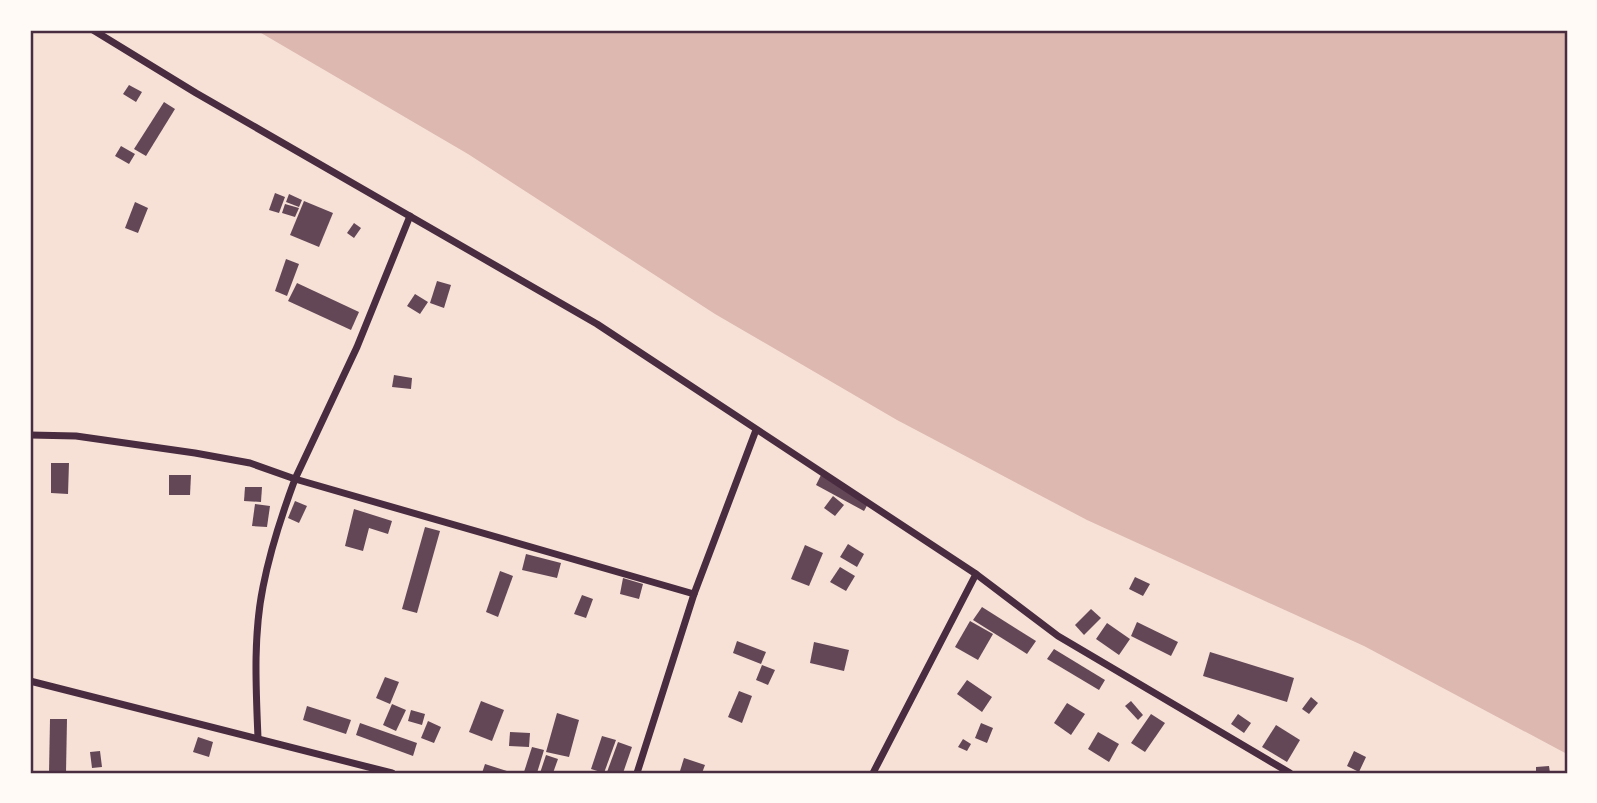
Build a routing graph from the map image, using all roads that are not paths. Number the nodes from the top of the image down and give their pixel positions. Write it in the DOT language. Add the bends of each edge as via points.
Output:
graph roads {
  1 [pos="93,30"];
  2 [pos="410,216"];
  3 [pos="756,430"];
  4 [pos="30,435"];
  5 [pos="295,479"];
  6 [pos="976,574"];
  7 [pos="694,594"];
  8 [pos="30,681"];
  9 [pos="258,738"];
  10 [pos="392,773"];
  11 [pos="637,773"];
  12 [pos="873,773"];
  13 [pos="1290,773"];
  1 -- 2 [label="street"];
  2 -- 3 [label="street" via="597,324"];
  2 -- 5 [label="street" via="357,347"];
  3 -- 6 [label="street"];
  3 -- 7 [label="street"];
  4 -- 5 [label="street" via="76,436 217,457"];
  5 -- 7 [label="street"];
  5 -- 9 [label="street" via="262,589 256,669"];
  6 -- 12 [label="street"];
  6 -- 13 [label="street" via="1058,636"];
  7 -- 11 [label="street"];
  8 -- 9 [label="street"];
  9 -- 10 [label="street"];
}
